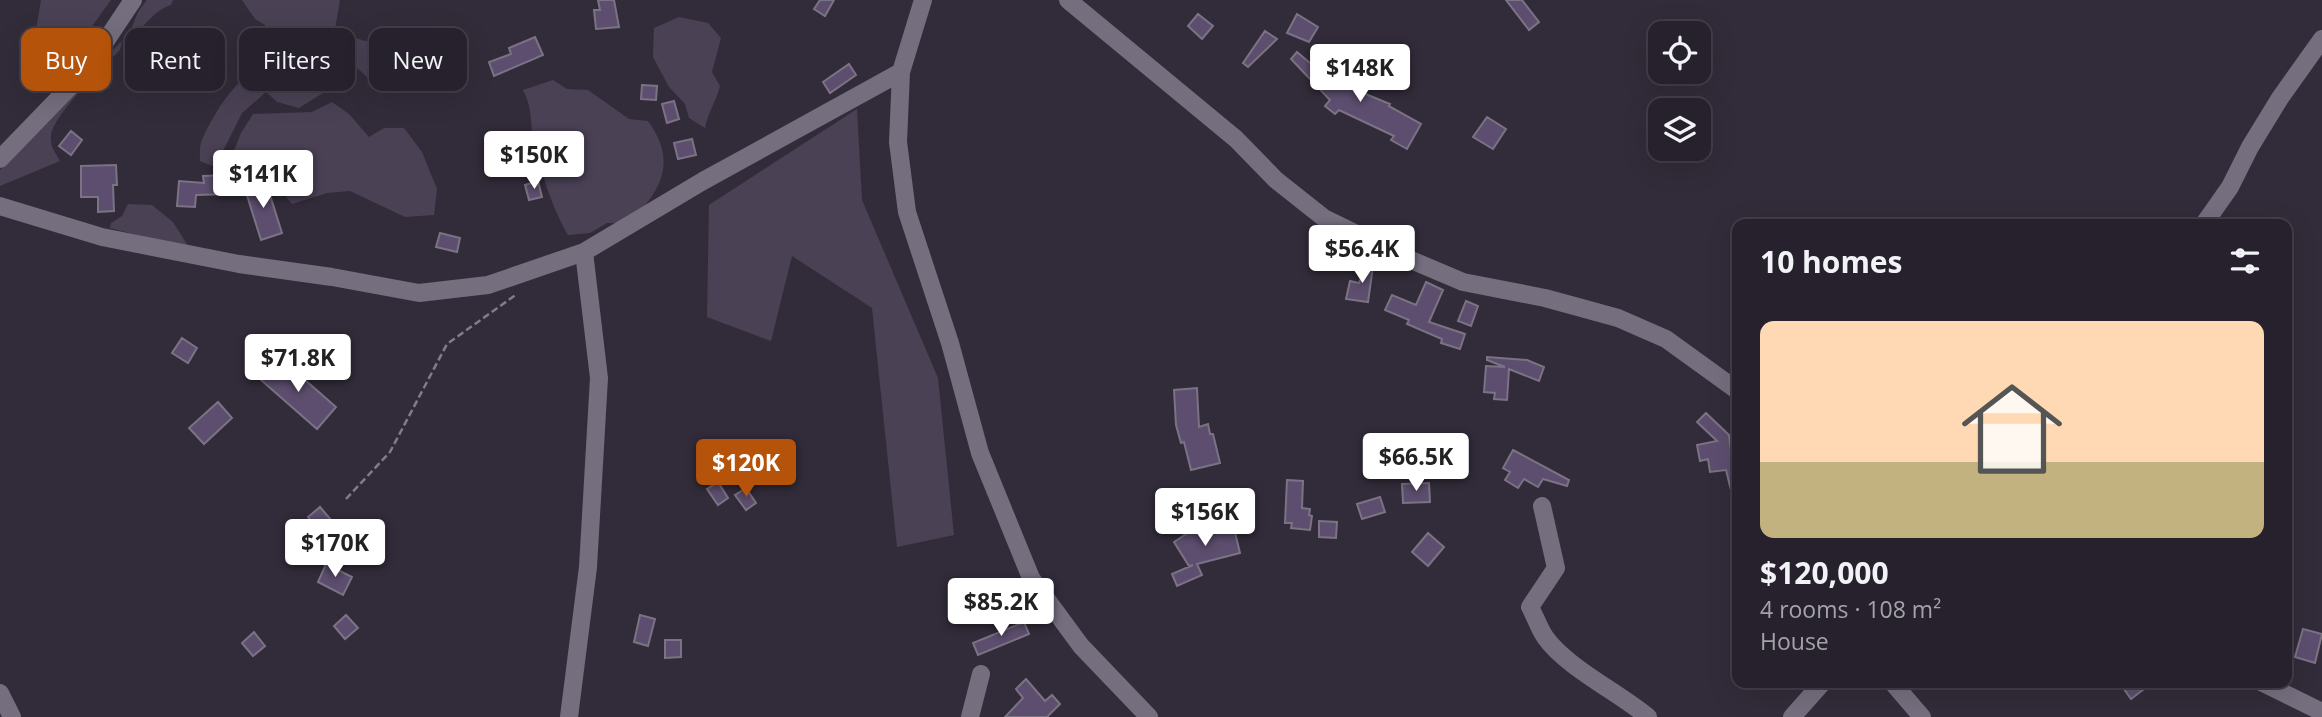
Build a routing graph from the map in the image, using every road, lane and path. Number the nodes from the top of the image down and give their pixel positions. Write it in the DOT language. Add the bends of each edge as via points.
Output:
graph roads {
  1 [pos="133,0"];
  2 [pos="923,0"];
  3 [pos="1068,0"];
  4 [pos="2322,39"];
  5 [pos="901,72"];
  6 [pos="0,159"];
  7 [pos="0,206"];
  8 [pos="2208,219"];
  9 [pos="584,252"];
  10 [pos="524,289"];
  11 [pos="1732,387"];
  12 [pos="346,499"];
  13 [pos="1542,506"];
  14 [pos="981,674"];
  15 [pos="1818,688"];
  16 [pos="1897,688"];
  17 [pos="2273,688"];
  18 [pos="0,693"];
  19 [pos="2322,712"];
  20 [pos="12,717"];
  21 [pos="569,717"];
  22 [pos="970,717"];
  23 [pos="1149,717"];
  24 [pos="1648,717"];
  25 [pos="1792,717"];
  26 [pos="1922,717"];
  1 -- 6 [label="street" via="87,69"];
  2 -- 5 [label="street"];
  3 -- 11 [label="street" via="1324,218 1463,282 1618,318 1666,339"];
  4 -- 8 [label="street" via="2280,98"];
  5 -- 9 [label="street"];
  5 -- 23 [label="street" via="898,142 907,212 980,453 1031,578 1081,646"];
  7 -- 9 [label="street" via="102,237 419,293 488,285"];
  9 -- 21 [label="street" via="599,378 588,567"];
  10 -- 12 [label="path" via="447,344 390,452"];
  13 -- 24 [label="street" via="1556,568 1530,607 1545,637 1565,658"];
  14 -- 22 [label="street"];
  15 -- 25 [label="street"];
  16 -- 26 [label="street"];
  17 -- 19 [label="street"];
  18 -- 20 [label="street"];
}
